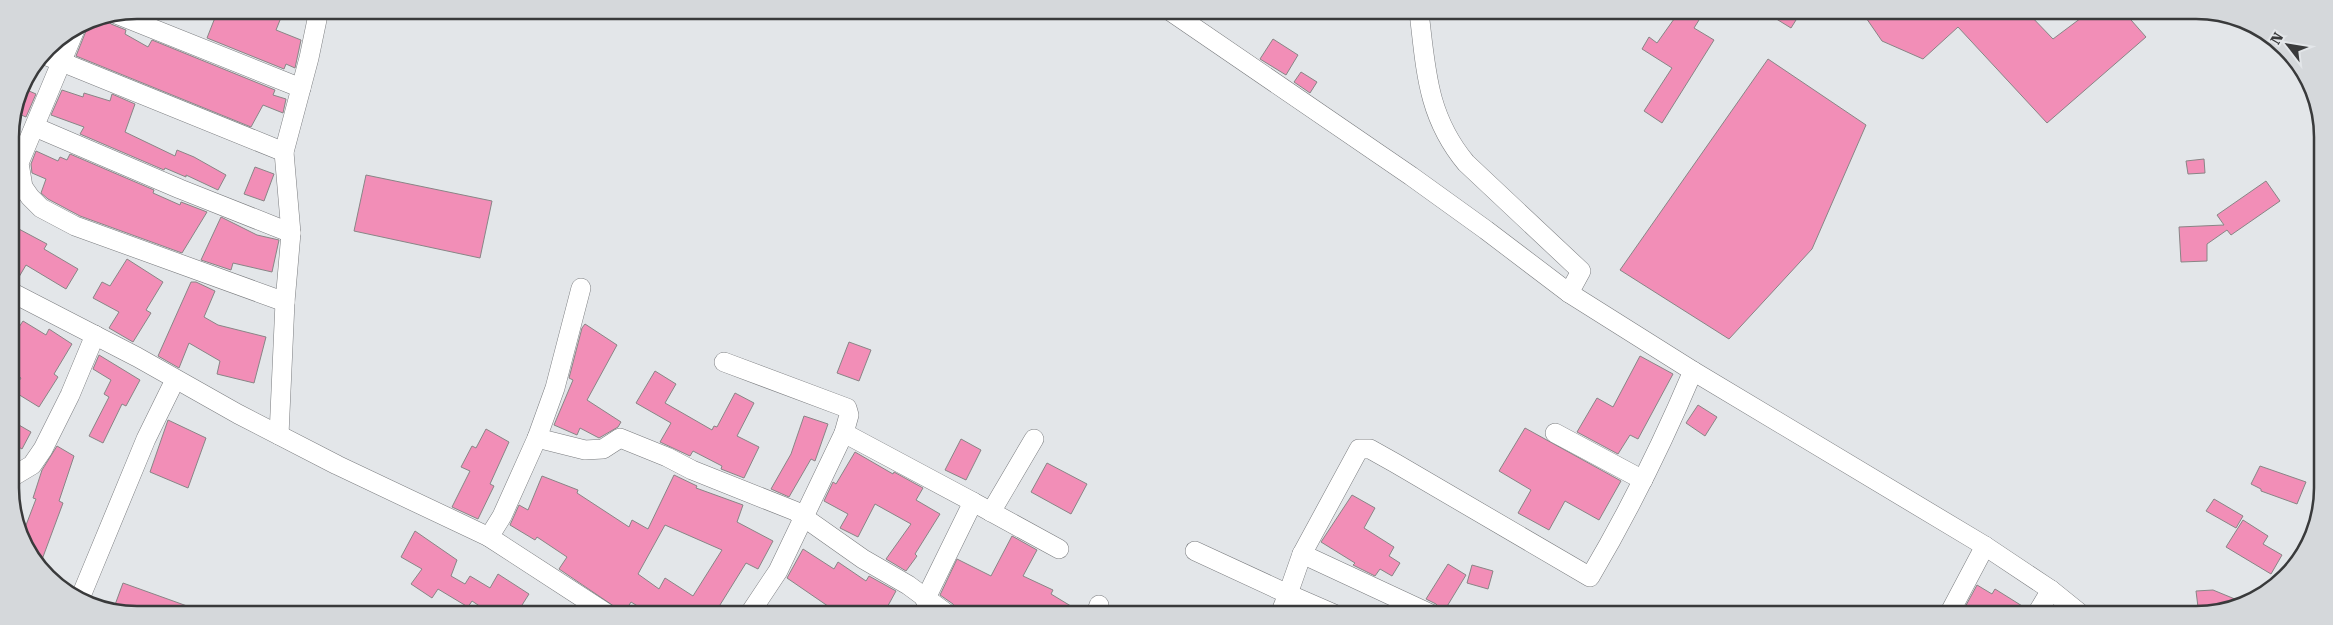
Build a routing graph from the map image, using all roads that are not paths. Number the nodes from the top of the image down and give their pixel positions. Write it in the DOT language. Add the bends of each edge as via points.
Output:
graph roads {
  1 [pos="130,19"];
  2 [pos="315,19"];
  3 [pos="1182,19"];
  4 [pos="1420,19"];
  5 [pos="71,39"];
  6 [pos="50,57"];
  7 [pos="62,63"];
  8 [pos="301,88"];
  9 [pos="34,127"];
  10 [pos="284,152"];
  11 [pos="291,233"];
  12 [pos="581,288"];
  13 [pos="1569,293"];
  14 [pos="19,296"];
  15 [pos="285,302"];
  16 [pos="95,335"];
  17 [pos="724,362"];
  18 [pos="1693,371"];
  19 [pos="175,380"];
  20 [pos="844,433"];
  21 [pos="1555,433"];
  22 [pos="279,435"];
  23 [pos="537,438"];
  24 [pos="1034,439"];
  25 [pos="19,473"];
  26 [pos="1643,480"];
  27 [pos="973,502"];
  28 [pos="991,512"];
  29 [pos="803,518"];
  30 [pos="490,537"];
  31 [pos="1985,546"];
  32 [pos="1059,549"];
  33 [pos="1195,551"];
  34 [pos="1302,554"];
  35 [pos="2051,590"];
  36 [pos="82,593"];
  37 [pos="1288,594"];
  38 [pos="926,600"];
  39 [pos="595,606"];
  40 [pos="755,606"];
  41 [pos="935,606"];
  42 [pos="1283,606"];
  43 [pos="1316,606"];
  44 [pos="1414,606"];
  45 [pos="1953,606"];
  46 [pos="2041,606"];
  47 [pos="2071,606"];
  1 -- 8 [label="street"];
  2 -- 8 [label="street"];
  3 -- 13 [label="street" via="1418,181"];
  4 -- 13 [label="street" via="1428,86 1450,144 1466,163 1581,271"];
  5 -- 7 [label="street"];
  6 -- 7 [label="street"];
  7 -- 9 [label="street"];
  7 -- 10 [label="street"];
  8 -- 10 [label="street"];
  9 -- 11 [label="street"];
  9 -- 15 [label="street" via="19,163 19,174 22,187 41,208 75,226"];
  10 -- 11 [label="street"];
  11 -- 15 [label="street"];
  12 -- 23 [label="street"];
  13 -- 18 [label="street"];
  14 -- 16 [label="street"];
  15 -- 22 [label="street"];
  16 -- 19 [label="street"];
  16 -- 25 [label="street" via="43,449 32,465"];
  17 -- 20 [label="street" via="847,408 849,416"];
  18 -- 26 [label="street"];
  18 -- 31 [label="street"];
  19 -- 22 [label="street"];
  19 -- 36 [label="street" via="146,439"];
  20 -- 27 [label="street"];
  20 -- 29 [label="street"];
  21 -- 26 [label="street"];
  22 -- 30 [label="street"];
  23 -- 29 [label="street" via="585,450 603,449 620,438 795,511"];
  23 -- 30 [label="street"];
  24 -- 28 [label="street"];
  26 -- 34 [label="street" via="1590,577 1370,449 1360,449"];
  27 -- 28 [label="street"];
  27 -- 38 [label="street"];
  28 -- 32 [label="street"];
  29 -- 38 [label="street" via="863,559 908,584"];
  29 -- 40 [label="street" via="778,570"];
  30 -- 39 [label="street"];
  31 -- 35 [label="street"];
  31 -- 45 [label="street"];
  33 -- 37 [label="street"];
  34 -- 37 [label="street"];
  34 -- 44 [label="street"];
  35 -- 46 [label="street"];
  35 -- 47 [label="street"];
  37 -- 42 [label="street"];
  37 -- 43 [label="street"];
  38 -- 41 [label="street"];
}
